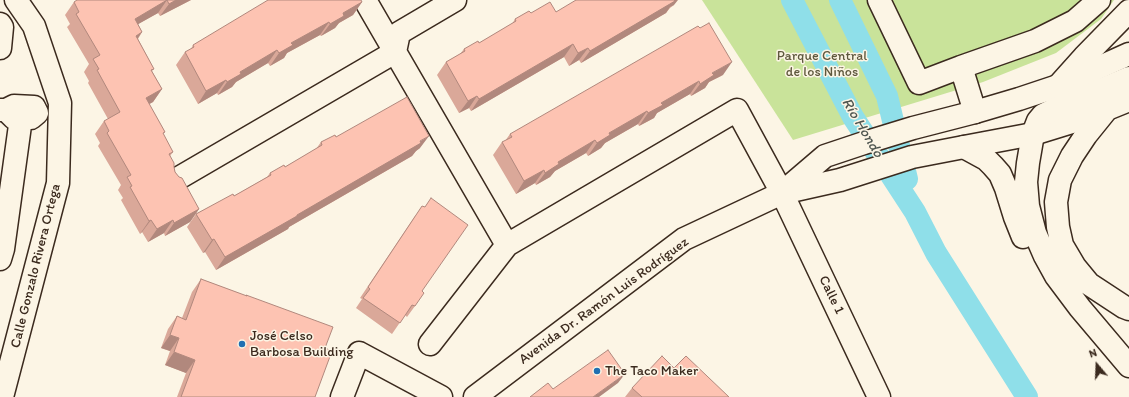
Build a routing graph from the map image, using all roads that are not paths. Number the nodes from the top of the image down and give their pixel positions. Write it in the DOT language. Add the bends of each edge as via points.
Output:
graph roads {
  1 [pos="16,0"];
  2 [pos="365,0"];
  3 [pos="455,0"];
  4 [pos="879,0"];
  5 [pos="1099,0"];
  6 [pos="1129,11"];
  7 [pos="0,24"];
  8 [pos="0,48"];
  9 [pos="395,52"];
  10 [pos="1129,54"];
  11 [pos="961,67"];
  12 [pos="1129,78"];
  13 [pos="1058,86"];
  14 [pos="1129,100"];
  15 [pos="1107,109"];
  16 [pos="60,112"];
  17 [pos="16,113"];
  18 [pos="968,114"];
  19 [pos="1033,134"];
  20 [pos="964,147"];
  21 [pos="177,179"];
  22 [pos="782,193"];
  23 [pos="507,245"];
  24 [pos="0,259"];
  25 [pos="1129,309"];
  26 [pos="430,344"];
  27 [pos="1129,366"];
  28 [pos="1129,381"];
  29 [pos="2,397"];
  30 [pos="342,397"];
  31 [pos="441,397"];
  32 [pos="475,397"];
  33 [pos="880,397"];
  1 -- 16 [label="main road, Calle Gonzalo Rivera Ortega" via="34,26 60,103"];
  2 -- 9 [label="main road"];
  3 -- 9 [label="main road" via="399,34"];
  4 -- 11 [label="main road" via="919,83"];
  5 -- 11 [label="main road" via="1074,21 1035,41"];
  6 -- 13 [label="main road"];
  7 -- 8 [label="main road"];
  9 -- 21 [label="main road"];
  9 -- 23 [label="main road"];
  10 -- 13 [label="main road, Avenida Dr. Ramón Luis Rodríguez"];
  11 -- 18 [label="main road"];
  12 -- 19 [label="main road" via="1043,115"];
  13 -- 18 [label="main road, Avenida Dr. Ramón Luis Rodríguez"];
  14 -- 15 [label="main road, Avenida Dr. Ramón Luis Rodríguez"];
  15 -- 19 [label="main road, Avenida Dr. Ramón Luis Rodríguez"];
  15 -- 25 [label="main road" via="1072,156 1060,180 1056,202 1058,227 1062,245 1075,268 1089,284"];
  16 -- 17 [label="main road"];
  16 -- 29 [label="main road, Calle Gonzalo Rivera Ortega" via="58,184"];
  17 -- 24 [label="main road"];
  18 -- 22 [label="main road, Avenida Dr. Ramón Luis Rodríguez" via="906,130 825,156"];
  19 -- 20 [label="main road, Avenida Dr. Ramón Luis Rodríguez"];
  19 -- 27 [label="main road" via="1026,182 1028,206 1035,233 1056,276"];
  20 -- 22 [label="main road, Avenida Dr. Ramón Luis Rodríguez" via="912,157 840,180"];
  20 -- 28 [label="main road" via="986,159 1000,174 1015,217 1040,272"];
  22 -- 23 [label="main road, Calle 1" via="737,110"];
  22 -- 32 [label="main road, Avenida Dr. Ramón Luis Rodríguez" via="684,240"];
  22 -- 33 [label="main road, Calle 1"];
  23 -- 26 [label="main road"];
  30 -- 31 [label="main road" via="359,353"];
}
